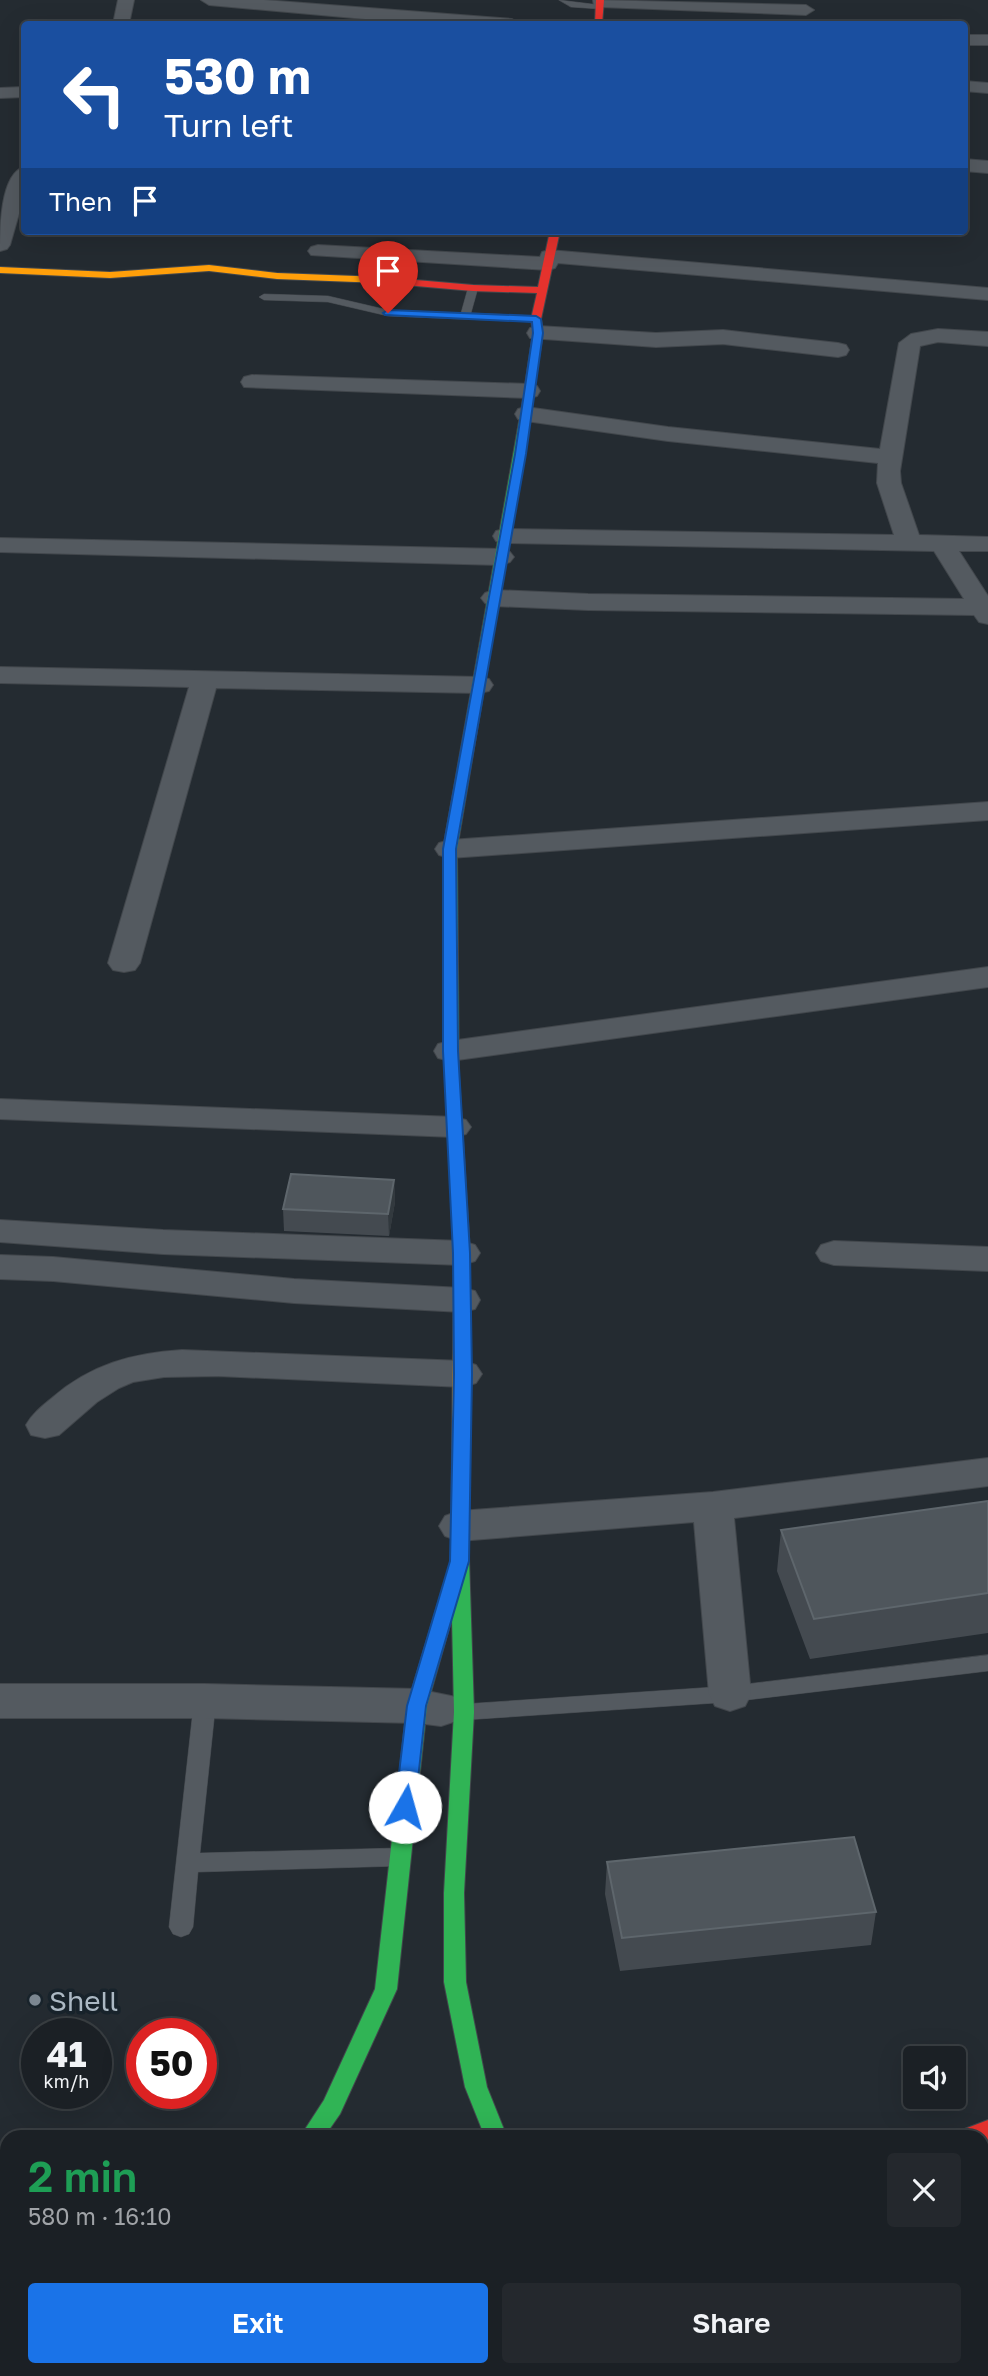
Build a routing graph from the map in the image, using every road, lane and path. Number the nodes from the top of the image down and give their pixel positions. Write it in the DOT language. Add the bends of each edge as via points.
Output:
graph roads {
  1 [pos="126,0"];
  2 [pos="209,0"];
  3 [pos="563,0"];
  4 [pos="600,3"];
  5 [pos="806,10"];
  6 [pos="122,21"];
  7 [pos="474,21"];
  8 [pos="599,21"];
  9 [pos="968,40"];
  10 [pos="988,40"];
  11 [pos="968,86"];
  12 [pos="988,88"];
  13 [pos="21,92"];
  14 [pos="0,93"];
  15 [pos="968,165"];
  16 [pos="988,167"];
  17 [pos="21,183"];
  18 [pos="554,235"];
  19 [pos="0,245"];
  20 [pos="318,251"];
  21 [pos="548,260"];
  22 [pos="0,270"];
  23 [pos="473,288"];
  24 [pos="542,290"];
  25 [pos="988,294"];
  26 [pos="264,297"];
  27 [pos="465,316"];
  28 [pos="537,326"];
  29 [pos="988,339"];
  30 [pos="838,350"];
  31 [pos="252,382"];
  32 [pos="528,402"];
  33 [pos="890,457"];
  34 [pos="909,544"];
  35 [pos="988,544"];
  36 [pos="0,545"];
  37 [pos="943,545"];
  38 [pos="503,547"];
  39 [pos="494,598"];
  40 [pos="985,612"];
  41 [pos="0,675"];
  42 [pos="205,680"];
  43 [pos="479,685"];
  44 [pos="988,811"];
  45 [pos="450,849"];
  46 [pos="124,963"];
  47 [pos="988,977"];
  48 [pos="450,1051"];
  49 [pos="0,1109"];
  50 [pos="454,1127"];
  51 [pos="0,1231"];
  52 [pos="462,1253"];
  53 [pos="834,1253"];
  54 [pos="988,1259"];
  55 [pos="0,1267"];
  56 [pos="461,1300"];
  57 [pos="463,1374"];
  58 [pos="46,1424"];
  59 [pos="988,1472"];
  60 [pos="713,1506"];
  61 [pos="459,1543"];
  62 [pos="988,1663"];
  63 [pos="730,1694"];
  64 [pos="0,1701"];
  65 [pos="205,1701"];
  66 [pos="417,1706"];
  67 [pos="464,1712"];
  68 [pos="399,1857"];
  69 [pos="188,1863"];
  70 [pos="181,1927"];
  71 [pos="316,2130"];
  72 [pos="493,2130"];
  1 -- 6 [label="street"];
  2 -- 7 [label="street"];
  3 -- 4 [label="lane" via="571,5"];
  4 -- 5 [label="street"];
  4 -- 8 [label="main road"];
  9 -- 10 [label="street"];
  11 -- 12 [label="street"];
  13 -- 14 [label="street"];
  15 -- 16 [label="street"];
  17 -- 19 [label="street"];
  18 -- 21 [label="main road"];
  20 -- 21 [label="street"];
  21 -- 24 [label="main road"];
  21 -- 25 [label="street"];
  22 -- 23 [label="main road" via="110,275 209,268"];
  23 -- 24 [label="main road"];
  23 -- 27 [label="lane"];
  24 -- 28 [label="main road"];
  26 -- 27 [label="lane" via="328,299 388,313"];
  27 -- 28 [label="lane"];
  28 -- 30 [label="street" via="656,341 723,338"];
  28 -- 32 [label="main road"];
  29 -- 33 [label="street" via="932,336 910,343"];
  31 -- 32 [label="street"];
  32 -- 33 [label="street" via="668,434"];
  32 -- 38 [label="main road"];
  33 -- 34 [label="street" via="889,483"];
  34 -- 37 [label="street"];
  34 -- 38 [label="street"];
  35 -- 37 [label="street"];
  36 -- 38 [label="street"];
  37 -- 40 [label="street"];
  38 -- 39 [label="main road"];
  39 -- 40 [label="street"];
  39 -- 43 [label="main road"];
  41 -- 42 [label="street"];
  42 -- 43 [label="street"];
  42 -- 46 [label="street"];
  43 -- 45 [label="main road"];
  44 -- 45 [label="street"];
  45 -- 48 [label="main road"];
  47 -- 48 [label="street"];
  48 -- 50 [label="main road"];
  49 -- 50 [label="street"];
  50 -- 52 [label="main road"];
  51 -- 52 [label="street"];
  52 -- 56 [label="main road"];
  53 -- 54 [label="street"];
  55 -- 56 [label="street"];
  56 -- 57 [label="main road"];
  57 -- 58 [label="street" via="163,1364 101,1380"];
  57 -- 61 [label="main road"];
  59 -- 60 [label="street"];
  60 -- 61 [label="street"];
  60 -- 63 [label="street"];
  61 -- 66 [label="main road"];
  61 -- 67 [label="main road"];
  62 -- 63 [label="lane"];
  63 -- 67 [label="lane"];
  64 -- 65 [label="street"];
  65 -- 66 [label="street"];
  65 -- 69 [label="lane"];
  66 -- 67 [label="street"];
  66 -- 68 [label="main road"];
  67 -- 72 [label="main road" via="454,1982 477,2087"];
  68 -- 69 [label="lane"];
  68 -- 71 [label="main road" via="386,1989 332,2107"];
  69 -- 70 [label="lane"];
}
